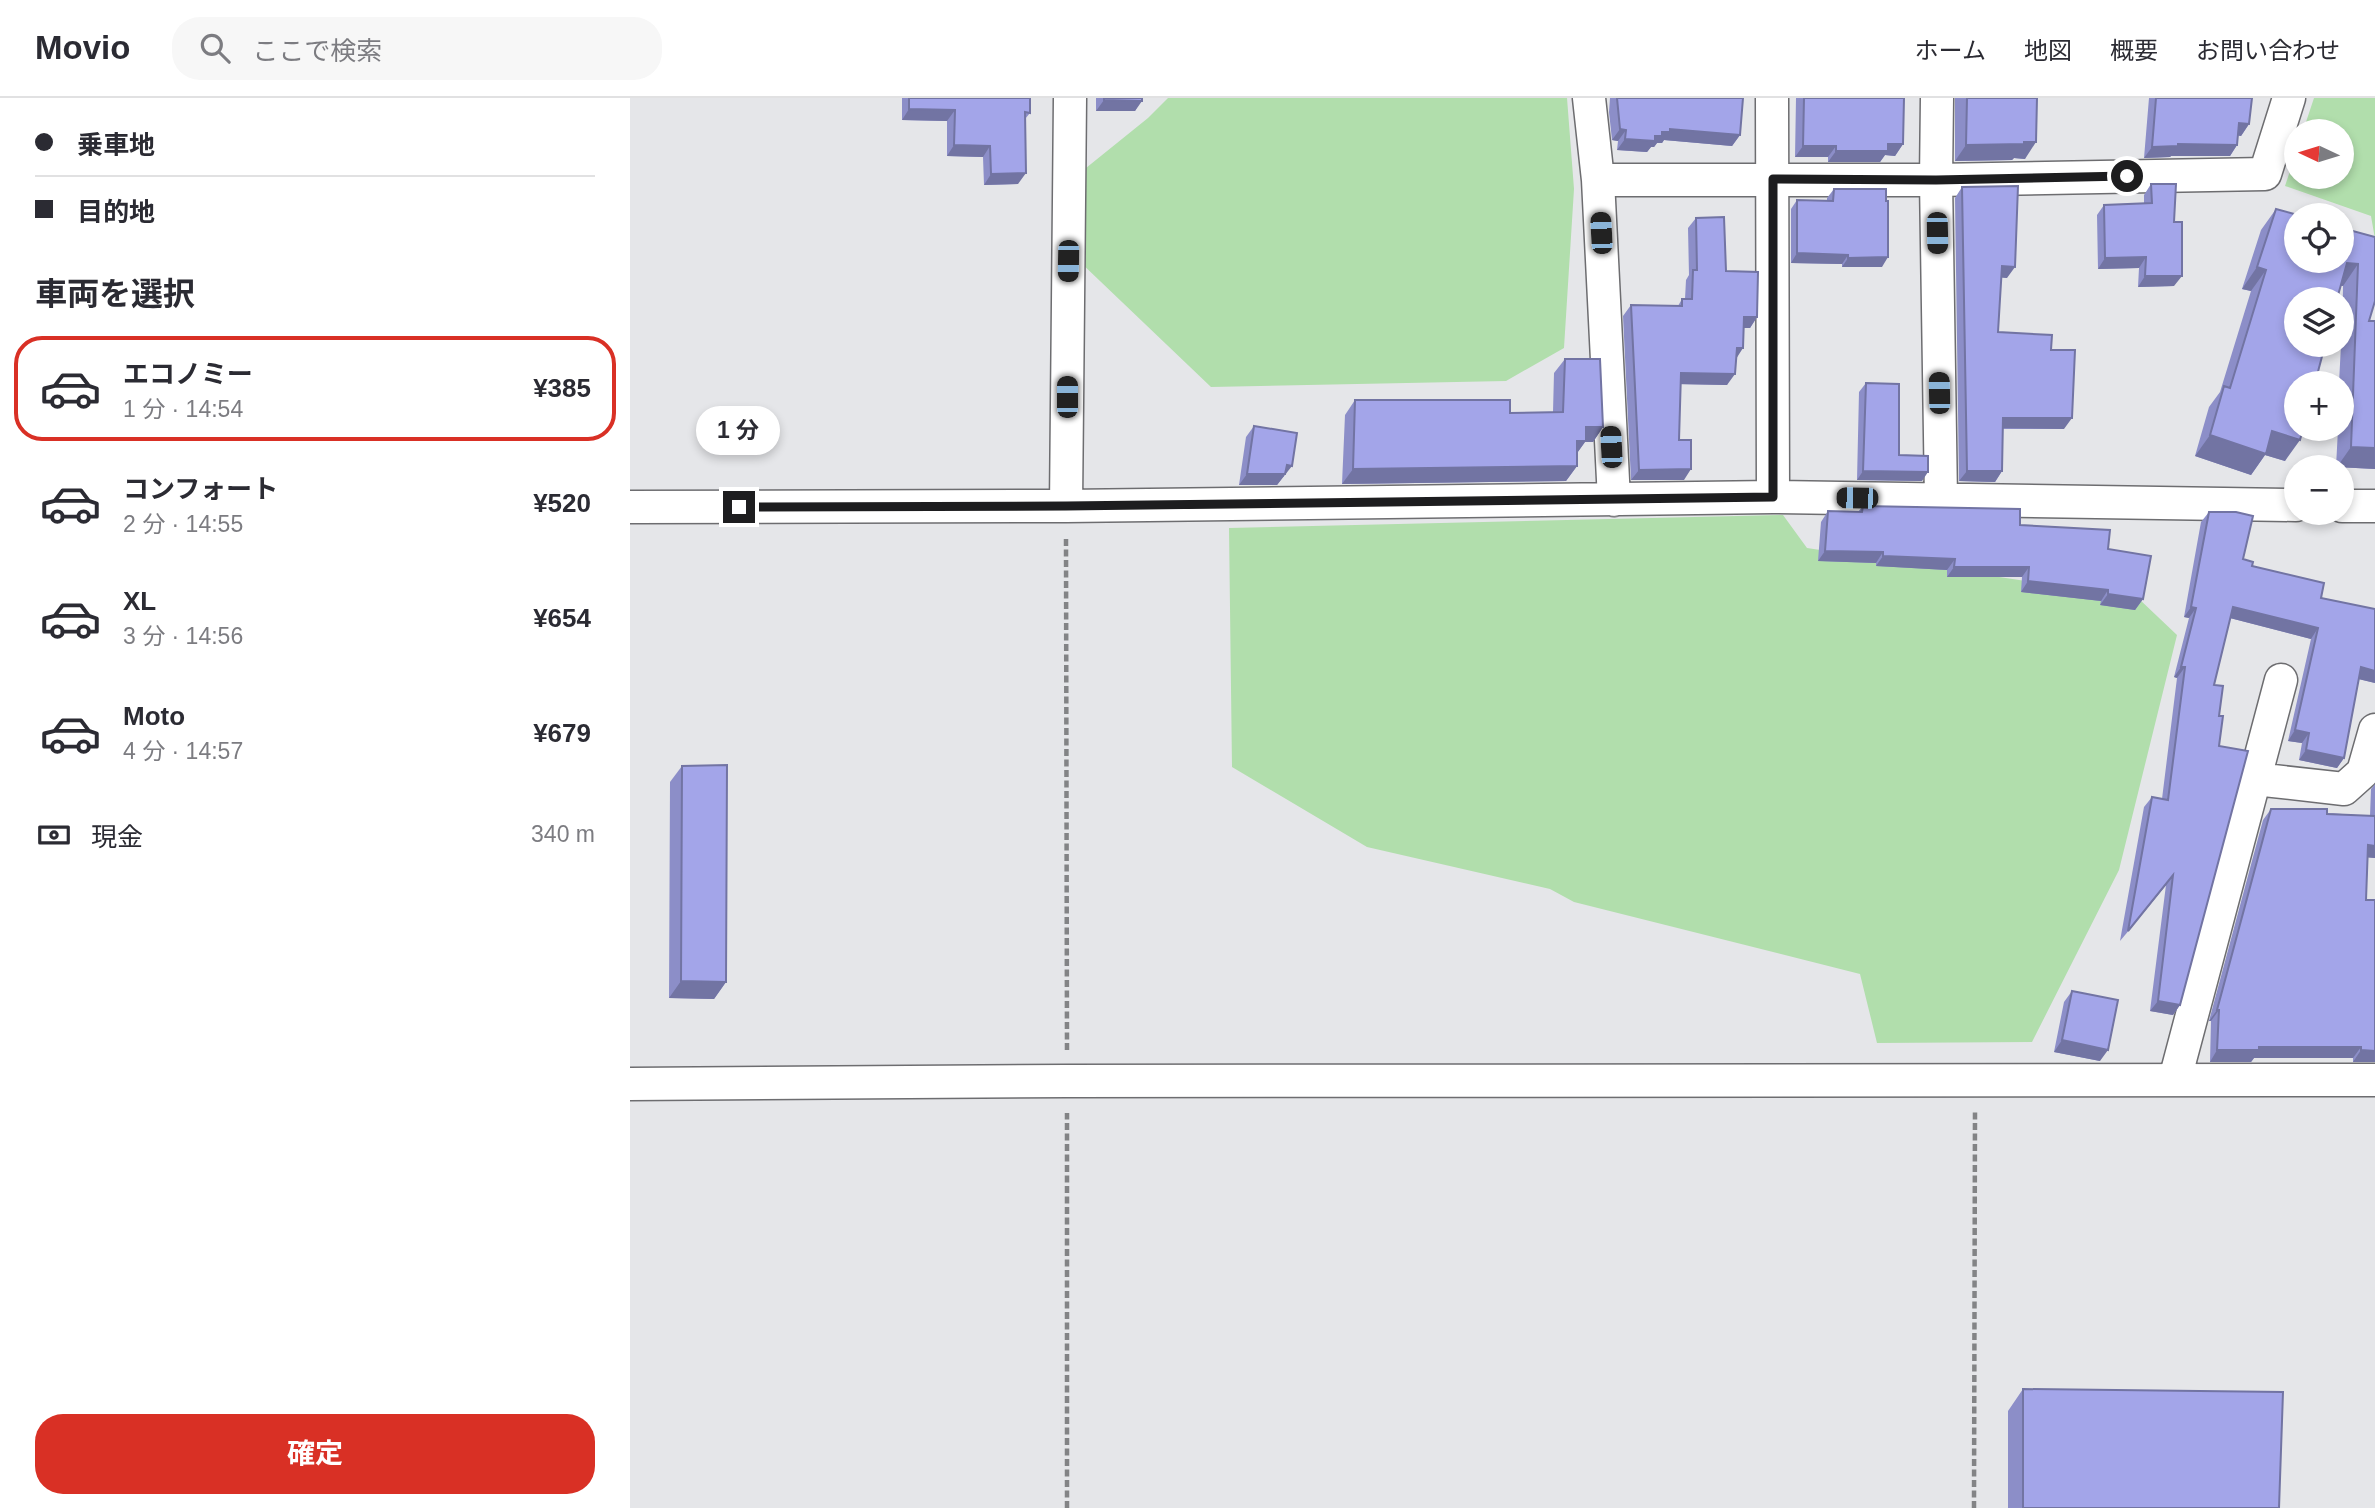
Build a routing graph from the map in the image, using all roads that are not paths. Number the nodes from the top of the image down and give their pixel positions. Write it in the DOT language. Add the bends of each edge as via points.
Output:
graph roads {
  1 [pos="1070,98"];
  2 [pos="1589,98"];
  3 [pos="1772,98"];
  4 [pos="1937,98"];
  5 [pos="2289,98"];
  6 [pos="1773,179"];
  7 [pos="1598,180"];
  8 [pos="1936,180"];
  9 [pos="1773,497"];
  10 [pos="1941,499"];
  11 [pos="1614,500"];
  12 [pos="2284,505"];
  13 [pos="1066,506"];
  14 [pos="2354,506"];
  15 [pos="2375,506"];
  16 [pos="630,507"];
  17 [pos="2281,680"];
  18 [pos="2375,730"];
  19 [pos="2255,779"];
  20 [pos="2175,1079"];
  21 [pos="2375,1080"];
  22 [pos="630,1084"];
  1 -- 13 [label="street"];
  2 -- 7 [label="street"];
  3 -- 6 [label="street"];
  4 -- 8 [label="street"];
  5 -- 8 [label="street" via="2264,174"];
  6 -- 7 [label="street"];
  6 -- 8 [label="street"];
  6 -- 9 [label="street"];
  7 -- 11 [label="street"];
  8 -- 10 [label="street"];
  9 -- 10 [label="street"];
  9 -- 11 [label="street"];
  10 -- 12 [label="street"];
  11 -- 13 [label="street"];
  13 -- 16 [label="street"];
  14 -- 15 [label="street"];
  17 -- 19 [label="street"];
  18 -- 19 [label="street" via="2363,772 2344,789"];
  19 -- 20 [label="street"];
  20 -- 21 [label="street"];
  20 -- 22 [label="street"];
}
